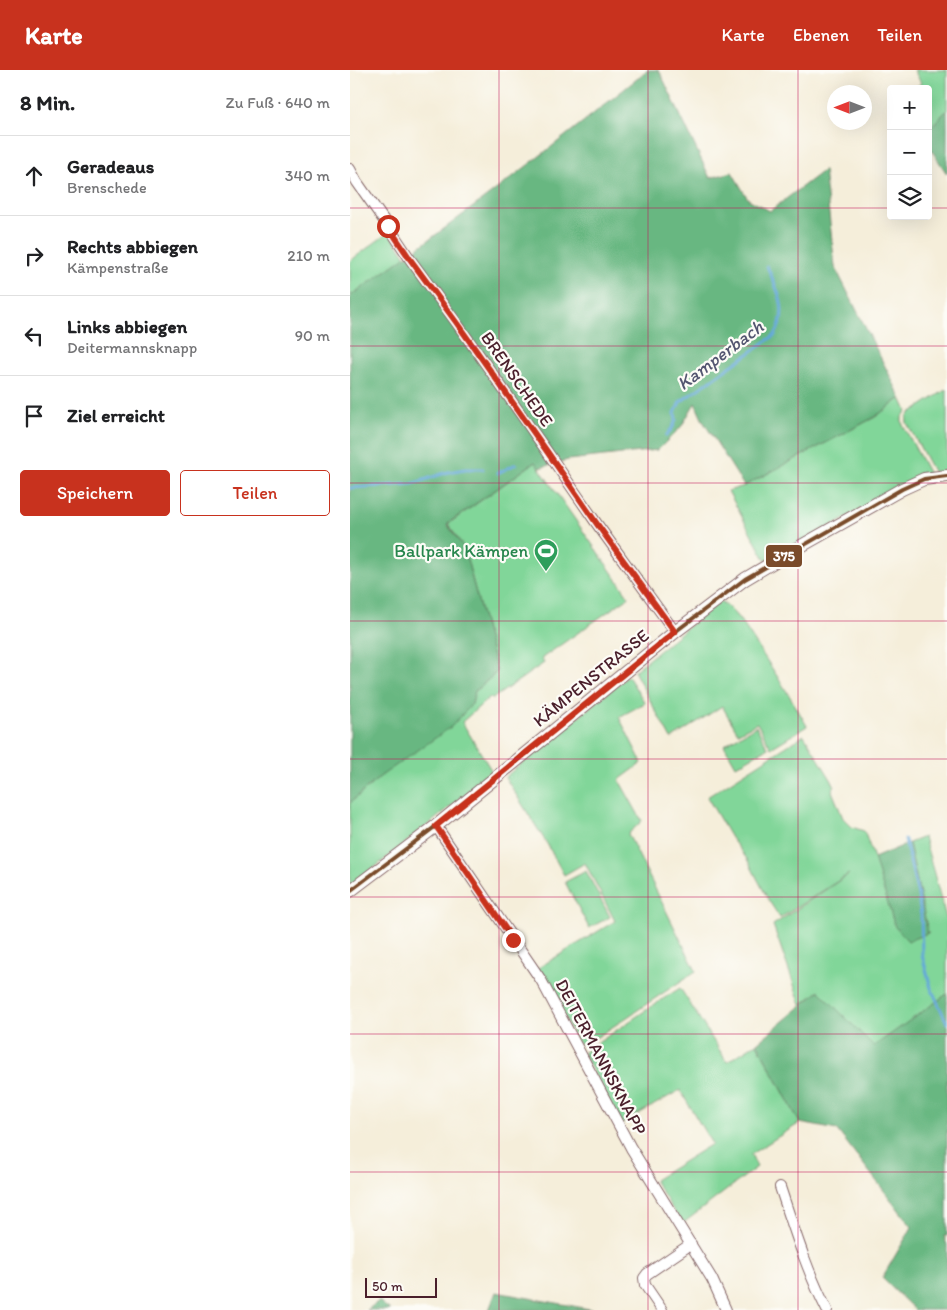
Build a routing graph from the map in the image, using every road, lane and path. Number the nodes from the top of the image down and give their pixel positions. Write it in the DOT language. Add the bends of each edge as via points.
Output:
graph roads {
  1 [pos="350,169"];
  2 [pos="947,476"];
  3 [pos="675,632"];
  4 [pos="436,826"];
  5 [pos="350,891"];
  6 [pos="780,1188"];
  7 [pos="691,1244"];
  8 [pos="662,1310"];
  9 [pos="726,1310"];
  10 [pos="827,1310"];
  1 -- 3 [label="street, BRENSCHEDE" via="410,259"];
  2 -- 3 [label="street, KÄMPENSTRASSE" via="915,482 787,554 745,579"];
  3 -- 4 [label="street, KÄMPENSTRASSE"];
  4 -- 5 [label="street, KÄMPENSTRASSE"];
  4 -- 7 [label="street, DEITERMANNSKNAPP" via="541,980 631,1148"];
  6 -- 10 [label="street" via="807,1267"];
  7 -- 8 [label="street" via="644,1278 645,1285"];
  7 -- 9 [label="street, DEITERMANNSKNAPP"];
}
